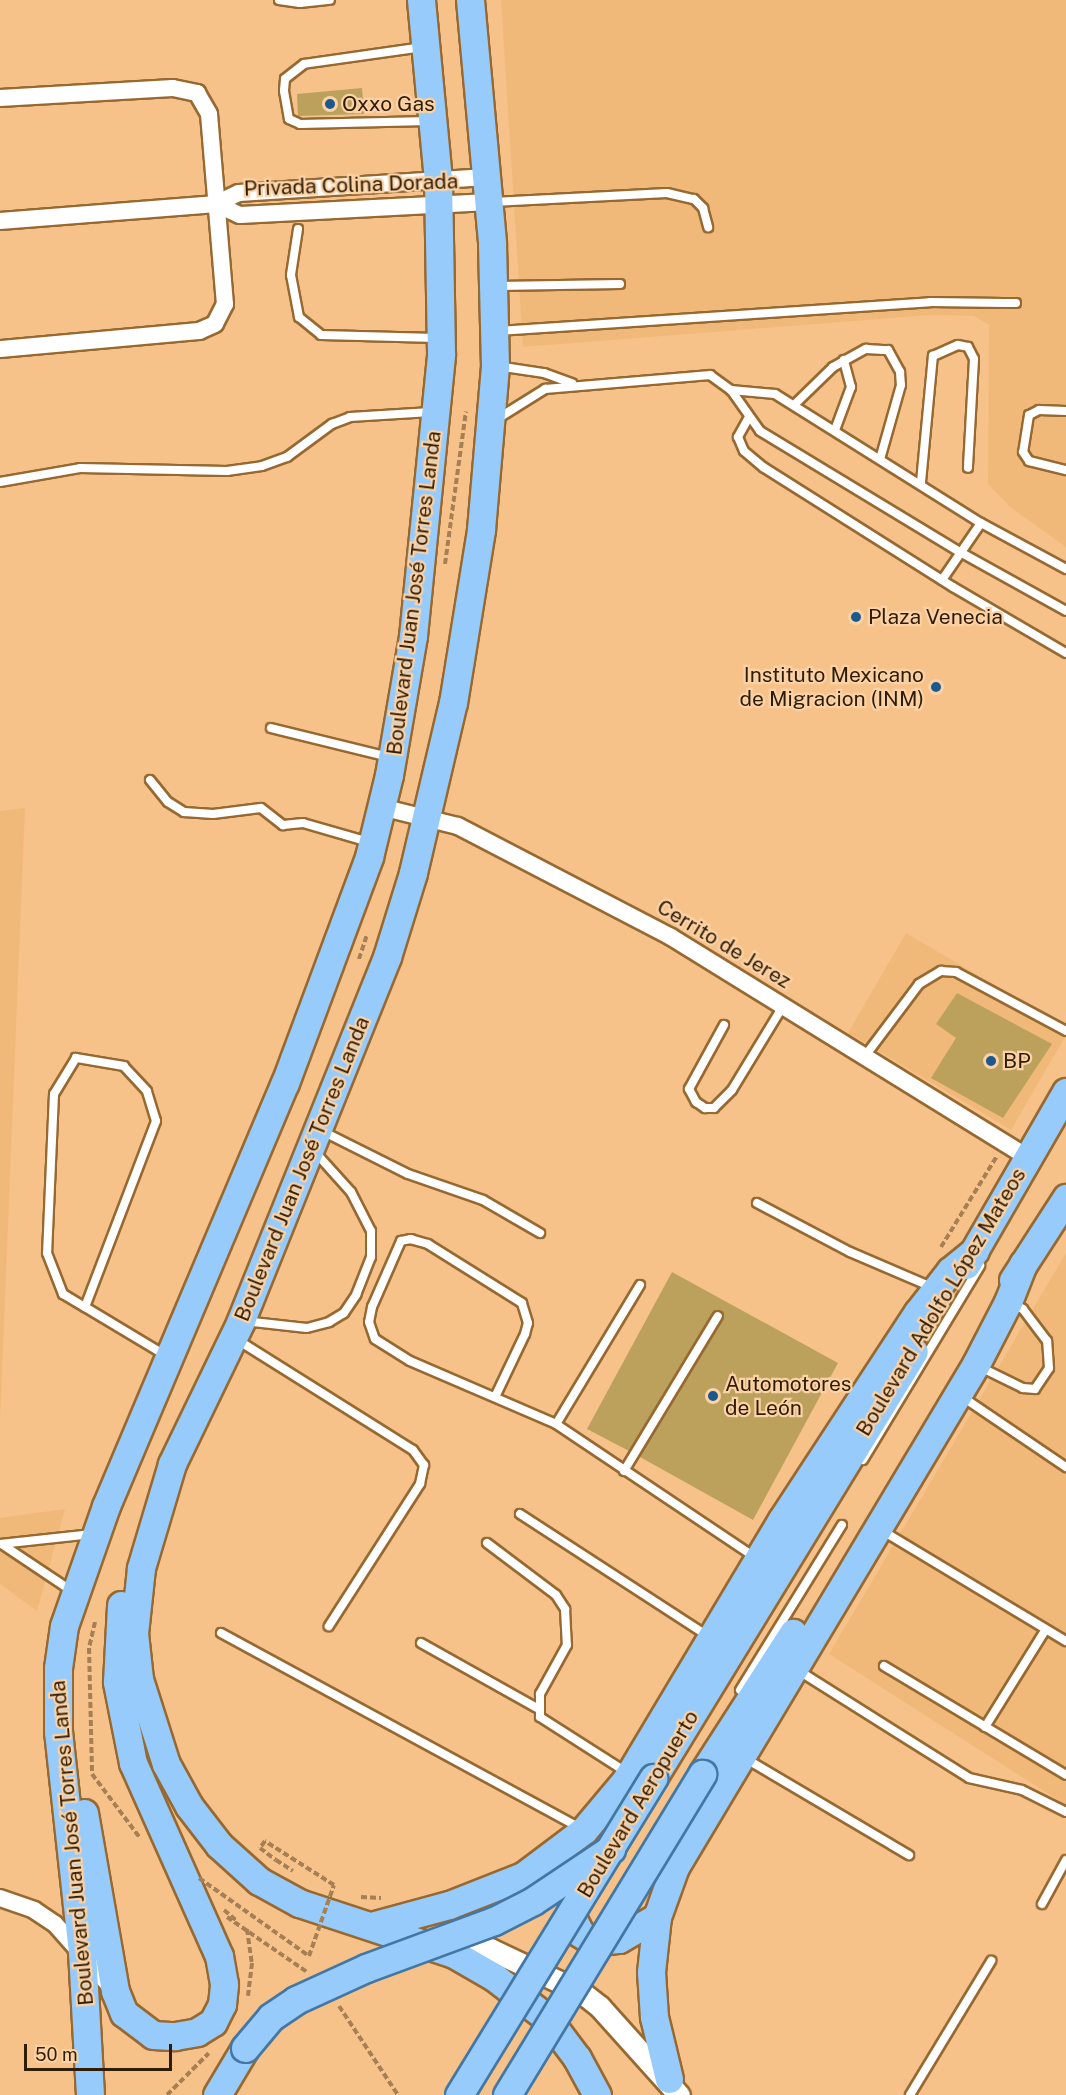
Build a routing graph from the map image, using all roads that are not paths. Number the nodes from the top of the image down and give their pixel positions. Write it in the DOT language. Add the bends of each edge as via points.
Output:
graph roads {
  1 [pos="279,0"];
  2 [pos="330,0"];
  3 [pos="421,0"];
  4 [pos="474,7"];
  5 [pos="426,46"];
  6 [pos="0,98"];
  7 [pos="434,121"];
  8 [pos="488,190"];
  9 [pos="438,193"];
  10 [pos="216,204"];
  11 [pos="0,221"];
  12 [pos="708,227"];
  13 [pos="298,229"];
  14 [pos="620,284"];
  15 [pos="494,286"];
  16 [pos="1016,303"];
  17 [pos="495,331"];
  18 [pos="441,338"];
  19 [pos="0,349"];
  20 [pos="844,360"];
  21 [pos="495,366"];
  22 [pos="575,384"];
  23 [pos="731,390"];
  24 [pos="794,405"];
  25 [pos="1066,411"];
  26 [pos="437,412"];
  27 [pos="749,417"];
  28 [pos="492,422"];
  29 [pos="835,430"];
  30 [pos="880,459"];
  31 [pos="968,468"];
  32 [pos="1066,470"];
  33 [pos="0,482"];
  34 [pos="921,482"];
  35 [pos="981,523"];
  36 [pos="960,552"];
  37 [pos="1066,569"];
  38 [pos="942,580"];
  39 [pos="1066,611"];
  40 [pos="1066,652"];
  41 [pos="271,728"];
  42 [pos="393,758"];
  43 [pos="150,780"];
  44 [pos="381,807"];
  45 [pos="428,816"];
  46 [pos="372,843"];
  47 [pos="784,1006"];
  48 [pos="724,1024"];
  49 [pos="1066,1031"];
  50 [pos="865,1056"];
  51 [pos="1066,1092"];
  52 [pos="316,1139"];
  53 [pos="1016,1150"];
  54 [pos="1066,1198"];
  55 [pos="757,1203"];
  56 [pos="540,1233"];
  57 [pos="979,1256"];
  58 [pos="1023,1264"];
  59 [pos="640,1285"];
  60 [pos="934,1288"];
  61 [pos="1008,1302"];
  62 [pos="85,1307"];
  63 [pos="718,1316"];
  64 [pos="237,1329"];
  65 [pos="169,1357"];
  66 [pos="976,1364"];
  67 [pos="958,1393"];
  68 [pos="495,1397"];
  69 [pos="556,1424"];
  70 [pos="1066,1467"];
  71 [pos="856,1470"];
  72 [pos="624,1471"];
  73 [pos="159,1501"];
  74 [pos="816,1512"];
  75 [pos="520,1515"];
  76 [pos="877,1528"];
  77 [pos="95,1533"];
  78 [pos="844,1536"];
  79 [pos="487,1544"];
  80 [pos="1,1545"];
  81 [pos="758,1559"];
  82 [pos="74,1592"];
  83 [pos="330,1626"];
  84 [pos="1047,1629"];
  85 [pos="221,1633"];
  86 [pos="711,1638"];
  87 [pos="1066,1641"];
  88 [pos="421,1643"];
  89 [pos="884,1666"];
  90 [pos="793,1667"];
  91 [pos="726,1681"];
  92 [pos="732,1703"];
  93 [pos="537,1708"];
  94 [pos="985,1727"];
  95 [pos="58,1732"];
  96 [pos="740,1755"];
  97 [pos="696,1763"];
  98 [pos="690,1773"];
  99 [pos="1066,1775"];
  100 [pos="628,1777"];
  101 [pos="663,1782"];
  102 [pos="1066,1812"];
  103 [pos="584,1830"];
  104 [pos="611,1849"];
  105 [pos="909,1855"];
  106 [pos="1066,1860"];
  107 [pos="0,1898"];
  108 [pos="1042,1904"];
  109 [pos="657,1917"];
  110 [pos="371,1926"];
  111 [pos="82,1952"];
  112 [pos="991,1961"];
  113 [pos="115,1991"];
  114 [pos="674,2087"];
  115 [pos="90,2095"];
  116 [pos="218,2095"];
  117 [pos="459,2095"];
  118 [pos="507,2095"];
  119 [pos="597,2095"];
  120 [pos="910,2095"];
  1 -- 2 [label="lane"];
  3 -- 5 [label="main road, Boulevard Juan José Torres Landa"];
  4 -- 8 [label="main road, Boulevard Juan José Torres Landa"];
  5 -- 7 [label="main road, Boulevard Juan José Torres Landa"];
  5 -- 7 [label="lane" via="304,64 285,79 284,101 289,119 300,124"];
  6 -- 10 [label="street" via="173,88 196,93 209,114"];
  7 -- 9 [label="main road, Boulevard Juan José Torres Landa"];
  8 -- 9 [label="street, Privada Colina Dorada"];
  8 -- 9 [label="street, Privada Colina Dorada"];
  8 -- 12 [label="lane" via="667,193 694,199 703,208"];
  8 -- 15 [label="main road, Boulevard Juan José Torres Landa"];
  9 -- 10 [label="street, Privada Colina Dorada" via="239,193"];
  9 -- 10 [label="street, Privada Colina Dorada" via="240,215"];
  9 -- 18 [label="main road, Boulevard Juan José Torres Landa"];
  10 -- 11 [label="street, Privada Colina Dorada"];
  10 -- 19 [label="street" via="225,304 215,324 199,331"];
  13 -- 18 [label="lane" via="291,275 299,317 321,335"];
  14 -- 15 [label="lane"];
  15 -- 17 [label="main road, Boulevard Juan José Torres Landa"];
  16 -- 17 [label="lane" via="930,302"];
  17 -- 21 [label="main road, Boulevard Juan José Torres Landa"];
  18 -- 26 [label="main road, Boulevard Juan José Torres Landa"];
  20 -- 24 [label="lane" via="819,378"];
  20 -- 29 [label="lane" via="851,387"];
  20 -- 30 [label="lane" via="876,347 888,350 900,372 890,430"];
  21 -- 22 [label="lane" via="544,373"];
  21 -- 28 [label="main road, Boulevard Juan José Torres Landa"];
  22 -- 23 [label="lane" via="710,375"];
  22 -- 28 [label="lane" via="535,393"];
  23 -- 24 [label="lane" via="775,394"];
  23 -- 27 [label="lane"];
  24 -- 29 [label="lane"];
  25 -- 32 [label="lane" via="1039,410 1029,415 1023,452 1029,461"];
  26 -- 33 [label="lane" via="350,417 332,424 287,457 239,470 80,468"];
  26 -- 42 [label="main road, Boulevard Juan José Torres Landa" via="413,636"];
  27 -- 36 [label="lane" via="760,431"];
  27 -- 38 [label="lane" via="738,437 744,451 763,467"];
  28 -- 45 [label="main road, Boulevard Juan José Torres Landa" via="466,632"];
  29 -- 30 [label="lane"];
  30 -- 34 [label="lane"];
  31 -- 34 [label="lane" via="974,359 968,347 958,345 933,356"];
  34 -- 35 [label="lane"];
  35 -- 36 [label="lane"];
  35 -- 37 [label="lane"];
  36 -- 38 [label="lane"];
  36 -- 39 [label="lane"];
  38 -- 40 [label="lane"];
  41 -- 42 [label="lane"];
  42 -- 44 [label="main road, Boulevard Juan José Torres Landa"];
  43 -- 46 [label="lane" via="168,802 184,812 213,814 261,808 283,825 303,822"];
  44 -- 45 [label="street, Cerrito de Jerez"];
  44 -- 46 [label="main road, Boulevard Juan José Torres Landa"];
  45 -- 47 [label="street, Cerrito de Jerez" via="459,826 528,861 671,938"];
  45 -- 52 [label="main road, Boulevard Juan José Torres Landa" via="387,957"];
  46 -- 65 [label="main road, Boulevard Juan José Torres Landa" via="285,1083"];
  47 -- 48 [label="lane" via="732,1090 714,1108 705,1108 696,1102 689,1089"];
  47 -- 50 [label="street, Cerrito de Jerez"];
  49 -- 50 [label="lane" via="956,972 941,971 919,984"];
  50 -- 53 [label="street, Cerrito de Jerez"];
  51 -- 53 [label="main road, Boulevard Adolfo López Mateos"];
  52 -- 56 [label="lane" via="483,1200"];
  52 -- 64 [label="main road, Boulevard Juan José Torres Landa"];
  52 -- 64 [label="lane" via="371,1231 371,1257 356,1295 344,1313 307,1328"];
  53 -- 57 [label="main road, Boulevard Adolfo López Mateos"];
  54 -- 58 [label="main road"];
  55 -- 60 [label="lane" via="850,1252"];
  57 -- 60 [label="main road"];
  57 -- 71 [label="lane"];
  57 -- 74 [label="main road, Boulevard Adolfo López Mateos"];
  58 -- 61 [label="main road"];
  58 -- 78 [label="main road"];
  59 -- 69 [label="lane"];
  60 -- 81 [label="main road"];
  61 -- 66 [label="main road"];
  61 -- 66 [label="lane" via="1023,1309 1047,1341 1049,1368 1035,1389 1023,1388"];
  62 -- 62 [label="lane" via="63,1294 47,1254 54,1094 76,1058 124,1066 147,1091 156,1121"];
  62 -- 65 [label="lane"];
  63 -- 72 [label="lane"];
  64 -- 73 [label="main road, Boulevard Juan José Torres Landa" via="172,1464"];
  64 -- 83 [label="lane" via="413,1450 424,1465 420,1484"];
  65 -- 77 [label="main road, Boulevard Juan José Torres Landa"];
  66 -- 67 [label="main road"];
  67 -- 70 [label="lane"];
  67 -- 76 [label="main road"];
  68 -- 68 [label="lane" via="410,1361 375,1339 369,1322 372,1307 401,1241 411,1239 428,1244 522,1303 528,1323 525,1334"];
  68 -- 69 [label="lane"];
  69 -- 72 [label="lane"];
  72 -- 81 [label="lane"];
  73 -- 110 [label="main road, Boulevard Juan José Torres Landa" via="139,1578 134,1633 139,1679 166,1764 189,1806 219,1845 259,1881 299,1903"];
  73 -- 113 [label="main road" via="123,1594 115,1653 117,1682 133,1763 184,1883 209,1930 224,1984 222,2004 213,2022 197,2032 175,2037 153,2035 137,2025 124,2013"];
  74 -- 104 [label="main road, Boulevard Aeropuerto, bridge"];
  75 -- 86 [label="lane"];
  76 -- 84 [label="lane"];
  76 -- 90 [label="main road"];
  77 -- 80 [label="lane"];
  77 -- 82 [label="main road, Boulevard Juan José Torres Landa"];
  78 -- 92 [label="lane"];
  78 -- 118 [label="main road, Boulevard Aeropuerto, bridge"];
  79 -- 93 [label="lane" via="556,1595 566,1609 567,1645 540,1694"];
  80 -- 82 [label="lane"];
  81 -- 86 [label="main road"];
  82 -- 95 [label="main road, Boulevard Juan José Torres Landa" via="58,1668"];
  84 -- 87 [label="lane"];
  84 -- 94 [label="lane"];
  85 -- 103 [label="lane"];
  86 -- 100 [label="main road"];
  88 -- 93 [label="lane"];
  89 -- 94 [label="lane"];
  90 -- 96 [label="main road"];
  90 -- 102 [label="lane" via="969,1778 1022,1790"];
  91 -- 101 [label="lane"];
  93 -- 100 [label="lane" via="546,1724"];
  94 -- 99 [label="lane"];
  95 -- 111 [label="main road, Boulevard Juan José Torres Landa"];
  95 -- 113 [label="main road" via="82,1805"];
  96 -- 105 [label="lane"];
  96 -- 109 [label="main road" via="675,1867"];
  97 -- 98 [label="lane"];
  100 -- 103 [label="main road"];
  100 -- 109 [label="main road" via="607,1827 576,1877 573,1919 580,1933 593,1942 608,1943"];
  103 -- 110 [label="main road" via="523,1876 449,1905"];
  104 -- 116 [label="main road, bridge" via="533,1901 494,1921 366,1968 296,2000 271,2017 245,2048"];
  104 -- 117 [label="main road, Boulevard Aeropuerto, bridge"];
  106 -- 108 [label="lane"];
  107 -- 111 [label="street" via="34,1910 55,1924"];
  109 -- 114 [label="main road" via="651,1995"];
  110 -- 114 [label="street" via="464,1941 529,1965 600,2007"];
  110 -- 119 [label="main road, Boulevard Juan José Torres Landa" via="454,1954 533,2006 572,2050"];
  111 -- 113 [label="street"];
  111 -- 115 [label="main road, Boulevard Juan José Torres Landa"];
  112 -- 120 [label="lane"];
}
